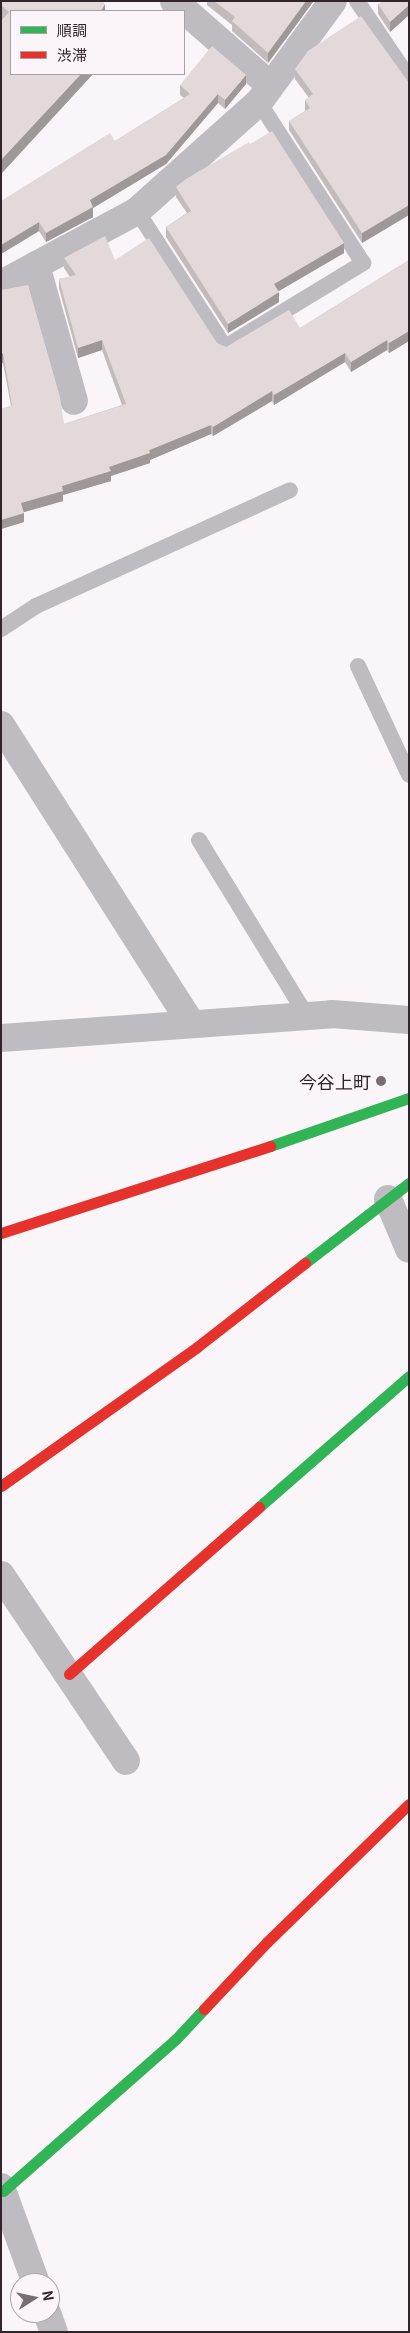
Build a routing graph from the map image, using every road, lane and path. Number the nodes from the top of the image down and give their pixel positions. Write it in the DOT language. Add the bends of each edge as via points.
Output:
graph roads {
  1 [pos="174,1"];
  2 [pos="333,1"];
  3 [pos="357,1"];
  4 [pos="183,10"];
  5 [pos="185,12"];
  6 [pos="409,78"];
  7 [pos="264,93"];
  8 [pos="137,212"];
  9 [pos="36,265"];
  10 [pos="1,284"];
  11 [pos="74,401"];
  12 [pos="290,490"];
  13 [pos="1,629"];
  14 [pos="358,666"];
  15 [pos="1,725"];
  16 [pos="409,775"];
  17 [pos="199,840"];
  18 [pos="307,1016"];
  19 [pos="409,1020"];
  20 [pos="191,1023"];
  21 [pos="1,1038"];
  22 [pos="409,1098"];
  23 [pos="398,1191"];
  24 [pos="1,1233"];
  25 [pos="409,1249"];
  26 [pos="409,1376"];
  27 [pos="1,1486"];
  28 [pos="1,1575"];
  29 [pos="69,1674"];
  30 [pos="126,1761"];
  31 [pos="409,1804"];
  32 [pos="2,2189"];
  33 [pos="32,2273"];
  1 -- 4 [label="street"];
  2 -- 7 [label="street"];
  3 -- 6 [label="lane"];
  5 -- 7 [label="street"];
  7 -- 8 [label="street"];
  7 -- 8 [label="lane" via="363,263 225,347"];
  8 -- 9 [label="street"];
  9 -- 10 [label="street"];
  9 -- 11 [label="street"];
  12 -- 13 [label="lane" via="36,606"];
  14 -- 16 [label="lane"];
  15 -- 20 [label="street"];
  17 -- 18 [label="lane"];
  18 -- 19 [label="street" via="332,1014"];
  18 -- 20 [label="street"];
  20 -- 21 [label="street"];
  22 -- 24 [label="street"];
  23 -- 25 [label="street"];
  23 -- 27 [label="street" via="196,1347"];
  26 -- 29 [label="street"];
  28 -- 29 [label="street"];
  29 -- 30 [label="street"];
  31 -- 32 [label="street" via="267,1942 176,2039"];
  32 -- 33 [label="street"];
}
